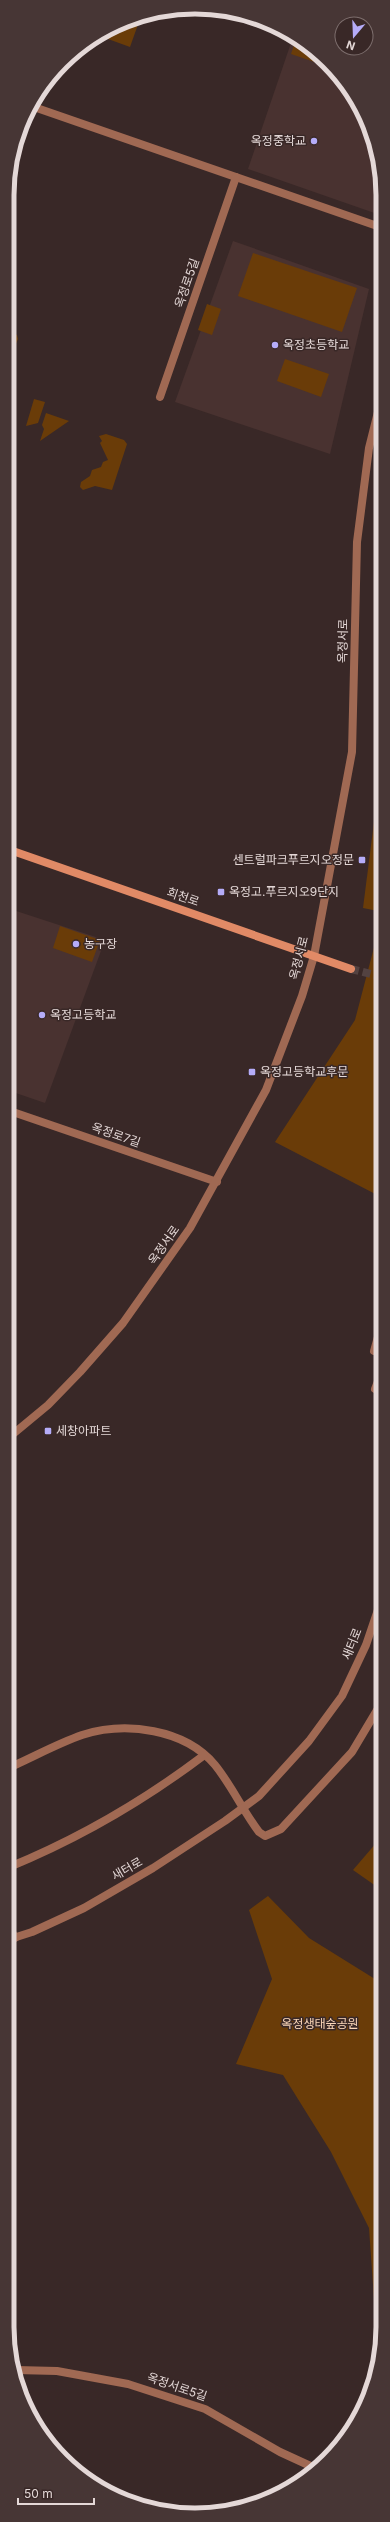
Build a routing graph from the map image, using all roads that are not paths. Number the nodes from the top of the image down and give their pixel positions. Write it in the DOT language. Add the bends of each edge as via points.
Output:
graph roads {
  1 [pos="36,108"];
  2 [pos="236,177"];
  3 [pos="376,226"];
  4 [pos="160,397"];
  5 [pos="376,420"];
  6 [pos="14,851"];
  7 [pos="314,956"];
  8 [pos="351,969"];
  9 [pos="14,1112"];
  10 [pos="217,1182"];
  11 [pos="14,1432"];
  12 [pos="376,1616"];
  13 [pos="376,1712"];
  14 [pos="203,1756"];
  15 [pos="14,1765"];
  16 [pos="243,1808"];
  17 [pos="14,1865"];
  18 [pos="14,1938"];
  19 [pos="19,2370"];
  20 [pos="311,2466"];
  1 -- 2 [label="street"];
  2 -- 3 [label="street"];
  2 -- 4 [label="street, 옥정로5길"];
  5 -- 7 [label="street, 옥정서로" via="369,448 357,542 352,752"];
  6 -- 7 [label="main road, 회천로"];
  7 -- 8 [label="main road, 회천로"];
  7 -- 10 [label="street, 옥정서로" via="300,1002 266,1090"];
  9 -- 10 [label="street, 옥정로7길"];
  10 -- 11 [label="street, 옥정서로" via="190,1228 123,1323 48,1405"];
  12 -- 16 [label="street, 새터로" via="366,1646 342,1696 309,1741 259,1796"];
  13 -- 16 [label="street" via="352,1752 281,1829 265,1836 256,1828"];
  14 -- 15 [label="street" via="189,1744 170,1736 119,1728 84,1735"];
  14 -- 16 [label="street" via="215,1765"];
  14 -- 17 [label="street" via="155,1792 58,1847"];
  16 -- 18 [label="street, 새터로" via="153,1868 91,1904"];
  19 -- 20 [label="street, 옥정서로5길" via="57,2371 128,2384 191,2404"];
}
